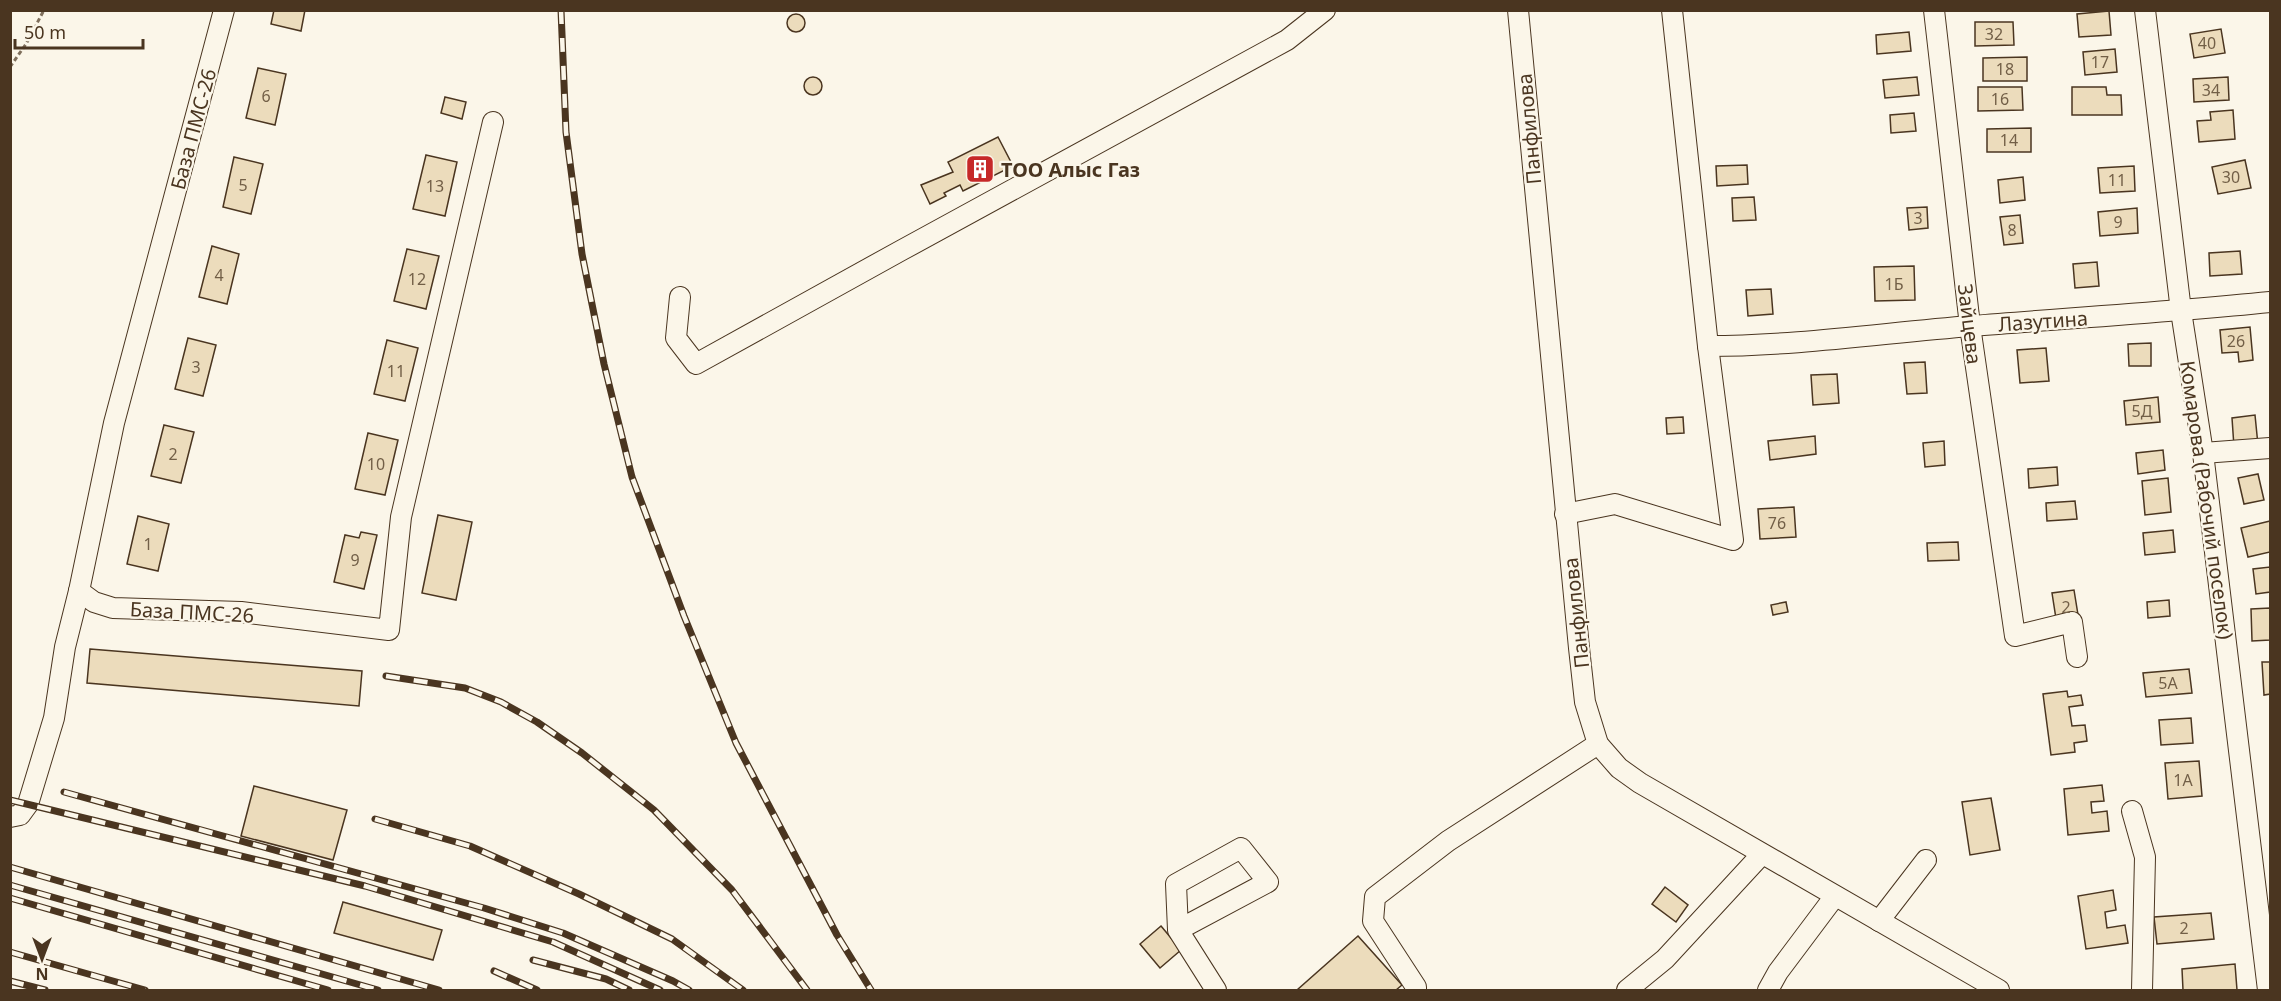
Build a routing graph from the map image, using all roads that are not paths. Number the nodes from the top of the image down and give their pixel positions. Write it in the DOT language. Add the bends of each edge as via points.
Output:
graph roads {
  1 [pos="224,10"];
  2 [pos="1325,10"];
  3 [pos="1518,10"];
  4 [pos="1672,10"];
  5 [pos="1934,10"];
  6 [pos="2145,10"];
  7 [pos="493,122"];
  8 [pos="680,297"];
  9 [pos="2271,302"];
  10 [pos="2181,311"];
  11 [pos="1970,326"];
  12 [pos="1708,346"];
  13 [pos="2271,448"];
  14 [pos="2204,453"];
  15 [pos="1565,514"];
  16 [pos="80,591"];
  17 [pos="2077,657"];
  18 [pos="1598,744"];
  19 [pos="2132,811"];
  20 [pos="10,817"];
  21 [pos="1762,854"];
  22 [pos="1926,861"];
  23 [pos="1835,896"];
  24 [pos="1879,921"];
  25 [pos="1178,930"];
  26 [pos="1216,990"];
  27 [pos="1416,990"];
  28 [pos="1627,990"];
  29 [pos="1768,990"];
  30 [pos="1999,990"];
  31 [pos="2142,990"];
  32 [pos="2268,990"];
  1 -- 16 [label="street, База ПМС-26" via="114,423"];
  2 -- 8 [label="street" via="1287,40 696,364 676,338"];
  3 -- 15 [label="street, Панфилова"];
  4 -- 12 [label="street"];
  5 -- 11 [label="street, Зайцева"];
  6 -- 10 [label="street, Комарова (Рабочий поселок)"];
  7 -- 16 [label="street, База ПМС-26" via="401,517 389,630 241,612 113,608 94,602"];
  9 -- 10 [label="street, Лазутина"];
  10 -- 11 [label="street, Лазутина"];
  10 -- 14 [label="street, Комарова (Рабочий поселок)"];
  11 -- 12 [label="street, Лазутина" via="1753,346"];
  11 -- 17 [label="street, Зайцева" via="2015,636 2072,622"];
  12 -- 15 [label="street" via="1733,540 1614,504"];
  13 -- 14 [label="street"];
  14 -- 32 [label="street, Комарова (Рабочий поселок)"];
  15 -- 18 [label="street, Панфилова" via="1586,702"];
  16 -- 20 [label="street" via="65,647 54,718 28,804 20,815"];
  18 -- 21 [label="street, Панфилова" via="1619,768 1640,783"];
  18 -- 27 [label="street" via="1448,841 1375,897 1373,921"];
  19 -- 31 [label="street" via="2145,857"];
  21 -- 23 [label="street, Панфилова"];
  21 -- 28 [label="street" via="1665,959"];
  22 -- 24 [label="street"];
  23 -- 24 [label="street, Панфилова"];
  23 -- 29 [label="street"];
  24 -- 30 [label="street, Панфилова"];
  25 -- 25 [label="street" via="1176,884 1241,848 1268,882"];
  25 -- 26 [label="street"];
}
